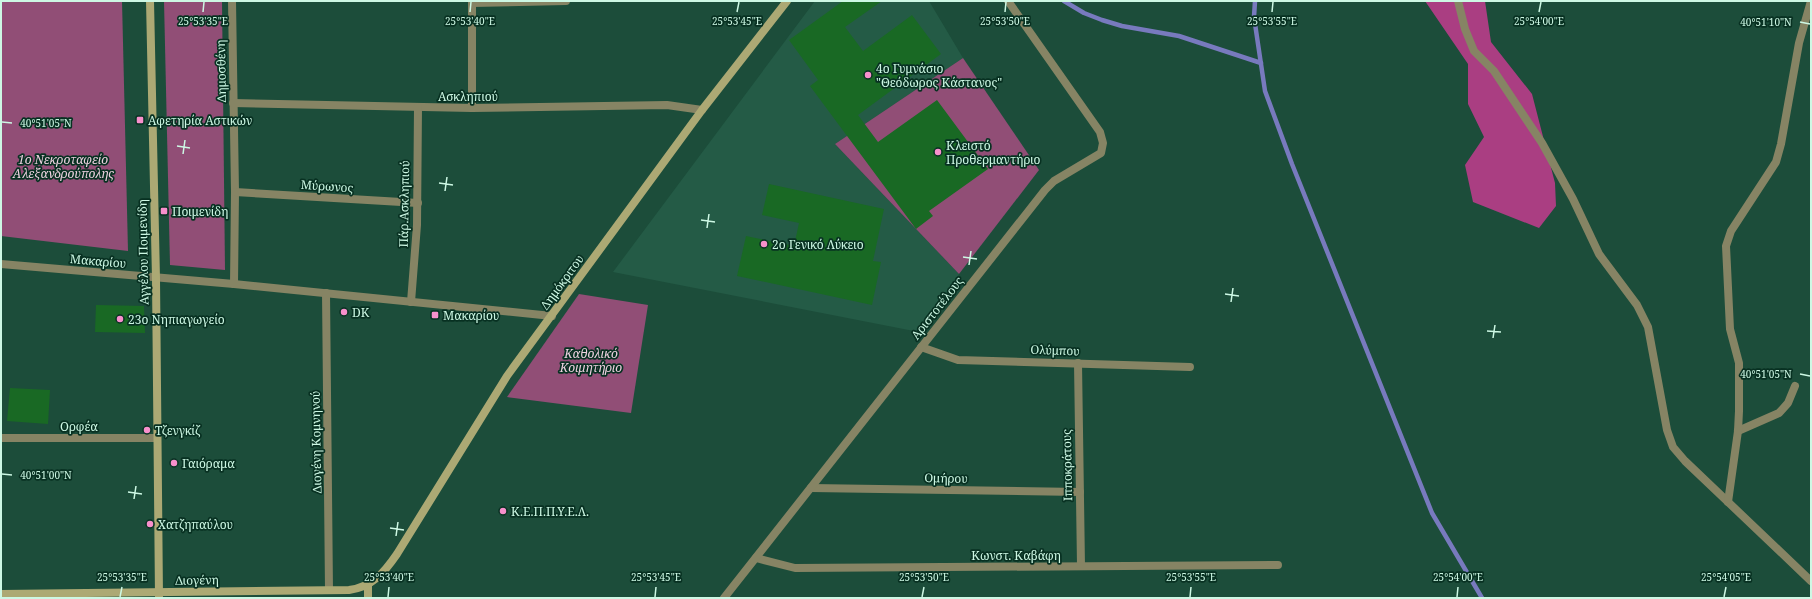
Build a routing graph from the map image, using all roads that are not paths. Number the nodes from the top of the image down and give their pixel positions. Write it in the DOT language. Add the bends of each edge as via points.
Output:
graph roads {
  1 [pos="150,1"];
  2 [pos="232,1"];
  3 [pos="566,1"];
  4 [pos="787,1"];
  5 [pos="1008,1"];
  6 [pos="1458,1"];
  7 [pos="1811,1"];
  8 [pos="472,2"];
  9 [pos="234,103"];
  10 [pos="418,107"];
  11 [pos="472,108"];
  12 [pos="702,110"];
  13 [pos="235,192"];
  14 [pos="418,203"];
  15 [pos="1,264"];
  16 [pos="156,279"];
  17 [pos="234,284"];
  18 [pos="326,293"];
  19 [pos="411,302"];
  20 [pos="552,316"];
  21 [pos="921,347"];
  22 [pos="1078,363"];
  23 [pos="1190,367"];
  24 [pos="1795,386"];
  25 [pos="1738,431"];
  26 [pos="1,438"];
  27 [pos="157,438"];
  28 [pos="811,488"];
  29 [pos="1080,492"];
  30 [pos="1728,502"];
  31 [pos="756,558"];
  32 [pos="1081,566"];
  33 [pos="1278,566"];
  34 [pos="1811,581"];
  35 [pos="368,585"];
  36 [pos="329,590"];
  37 [pos="1,594"];
  38 [pos="159,595"];
  39 [pos="368,598"];
  40 [pos="724,598"];
  1 -- 16 [label="street, Αγγέλου Ποιμενίδη"];
  2 -- 9 [label="street, Δημοσθένη"];
  3 -- 8 [label="street"];
  4 -- 12 [label="street, Δημόκριτου"];
  5 -- 21 [label="street, Αριστοτέλους" via="1100,132 1103,143 1101,152 1054,181 1045,190"];
  6 -- 30 [label="street" via="1474,51 1494,71 1542,143 1599,254 1637,305 1648,327 1667,430 1673,447"];
  7 -- 25 [label="street" via="1799,43 1782,144 1776,162 1727,238 1730,329 1739,363"];
  8 -- 11 [label="street"];
  9 -- 10 [label="street, Ασκληπιού"];
  9 -- 13 [label="street, Δημοσθένη"];
  10 -- 11 [label="street, Ασκληπιού"];
  10 -- 14 [label="street, Πάρ.Ασκληπιού"];
  11 -- 12 [label="street, Ασκληπιού" via="667,105"];
  12 -- 20 [label="street, Δημόκριτου"];
  13 -- 14 [label="street, Μύρωνος"];
  13 -- 17 [label="street, Δημοσθένη"];
  14 -- 19 [label="street, Πάρ.Ασκληπιού"];
  15 -- 16 [label="street, Μακαρίου"];
  16 -- 17 [label="street, Μακαρίου"];
  16 -- 27 [label="street, Αγγέλου Ποιμενίδη"];
  17 -- 18 [label="street, Μακαρίου"];
  18 -- 19 [label="street, Μακαρίου"];
  18 -- 36 [label="street, Διογένη Κομνηνού"];
  19 -- 20 [label="street, Μακαρίου"];
  20 -- 35 [label="street, Δημόκριτου" via="497,392 387,569"];
  21 -- 22 [label="street, Ολύμπου" via="958,360"];
  21 -- 28 [label="street, Αριστοτέλους"];
  22 -- 23 [label="street, Ολύμπου"];
  22 -- 29 [label="street, Ιπποκράτους"];
  24 -- 25 [label="street" via="1788,403 1779,413"];
  25 -- 30 [label="street"];
  26 -- 27 [label="street, Ορφέα"];
  27 -- 38 [label="street, Αγγέλου Ποιμενίδη"];
  28 -- 29 [label="street, Ομήρου"];
  28 -- 31 [label="street, Αριστοτέλους"];
  29 -- 32 [label="street, Ιπποκράτους"];
  30 -- 34 [label="street"];
  31 -- 32 [label="street, Κωνστ. Καβάφη" via="796,568"];
  31 -- 40 [label="street, Αριστοτέλους"];
  32 -- 33 [label="street, Κωνστ. Καβάφη"];
  35 -- 36 [label="street, Διογένη" via="348,590"];
  35 -- 39 [label="street"];
  36 -- 38 [label="street, Διογένη"];
  37 -- 38 [label="street, Διογένη"];
}
